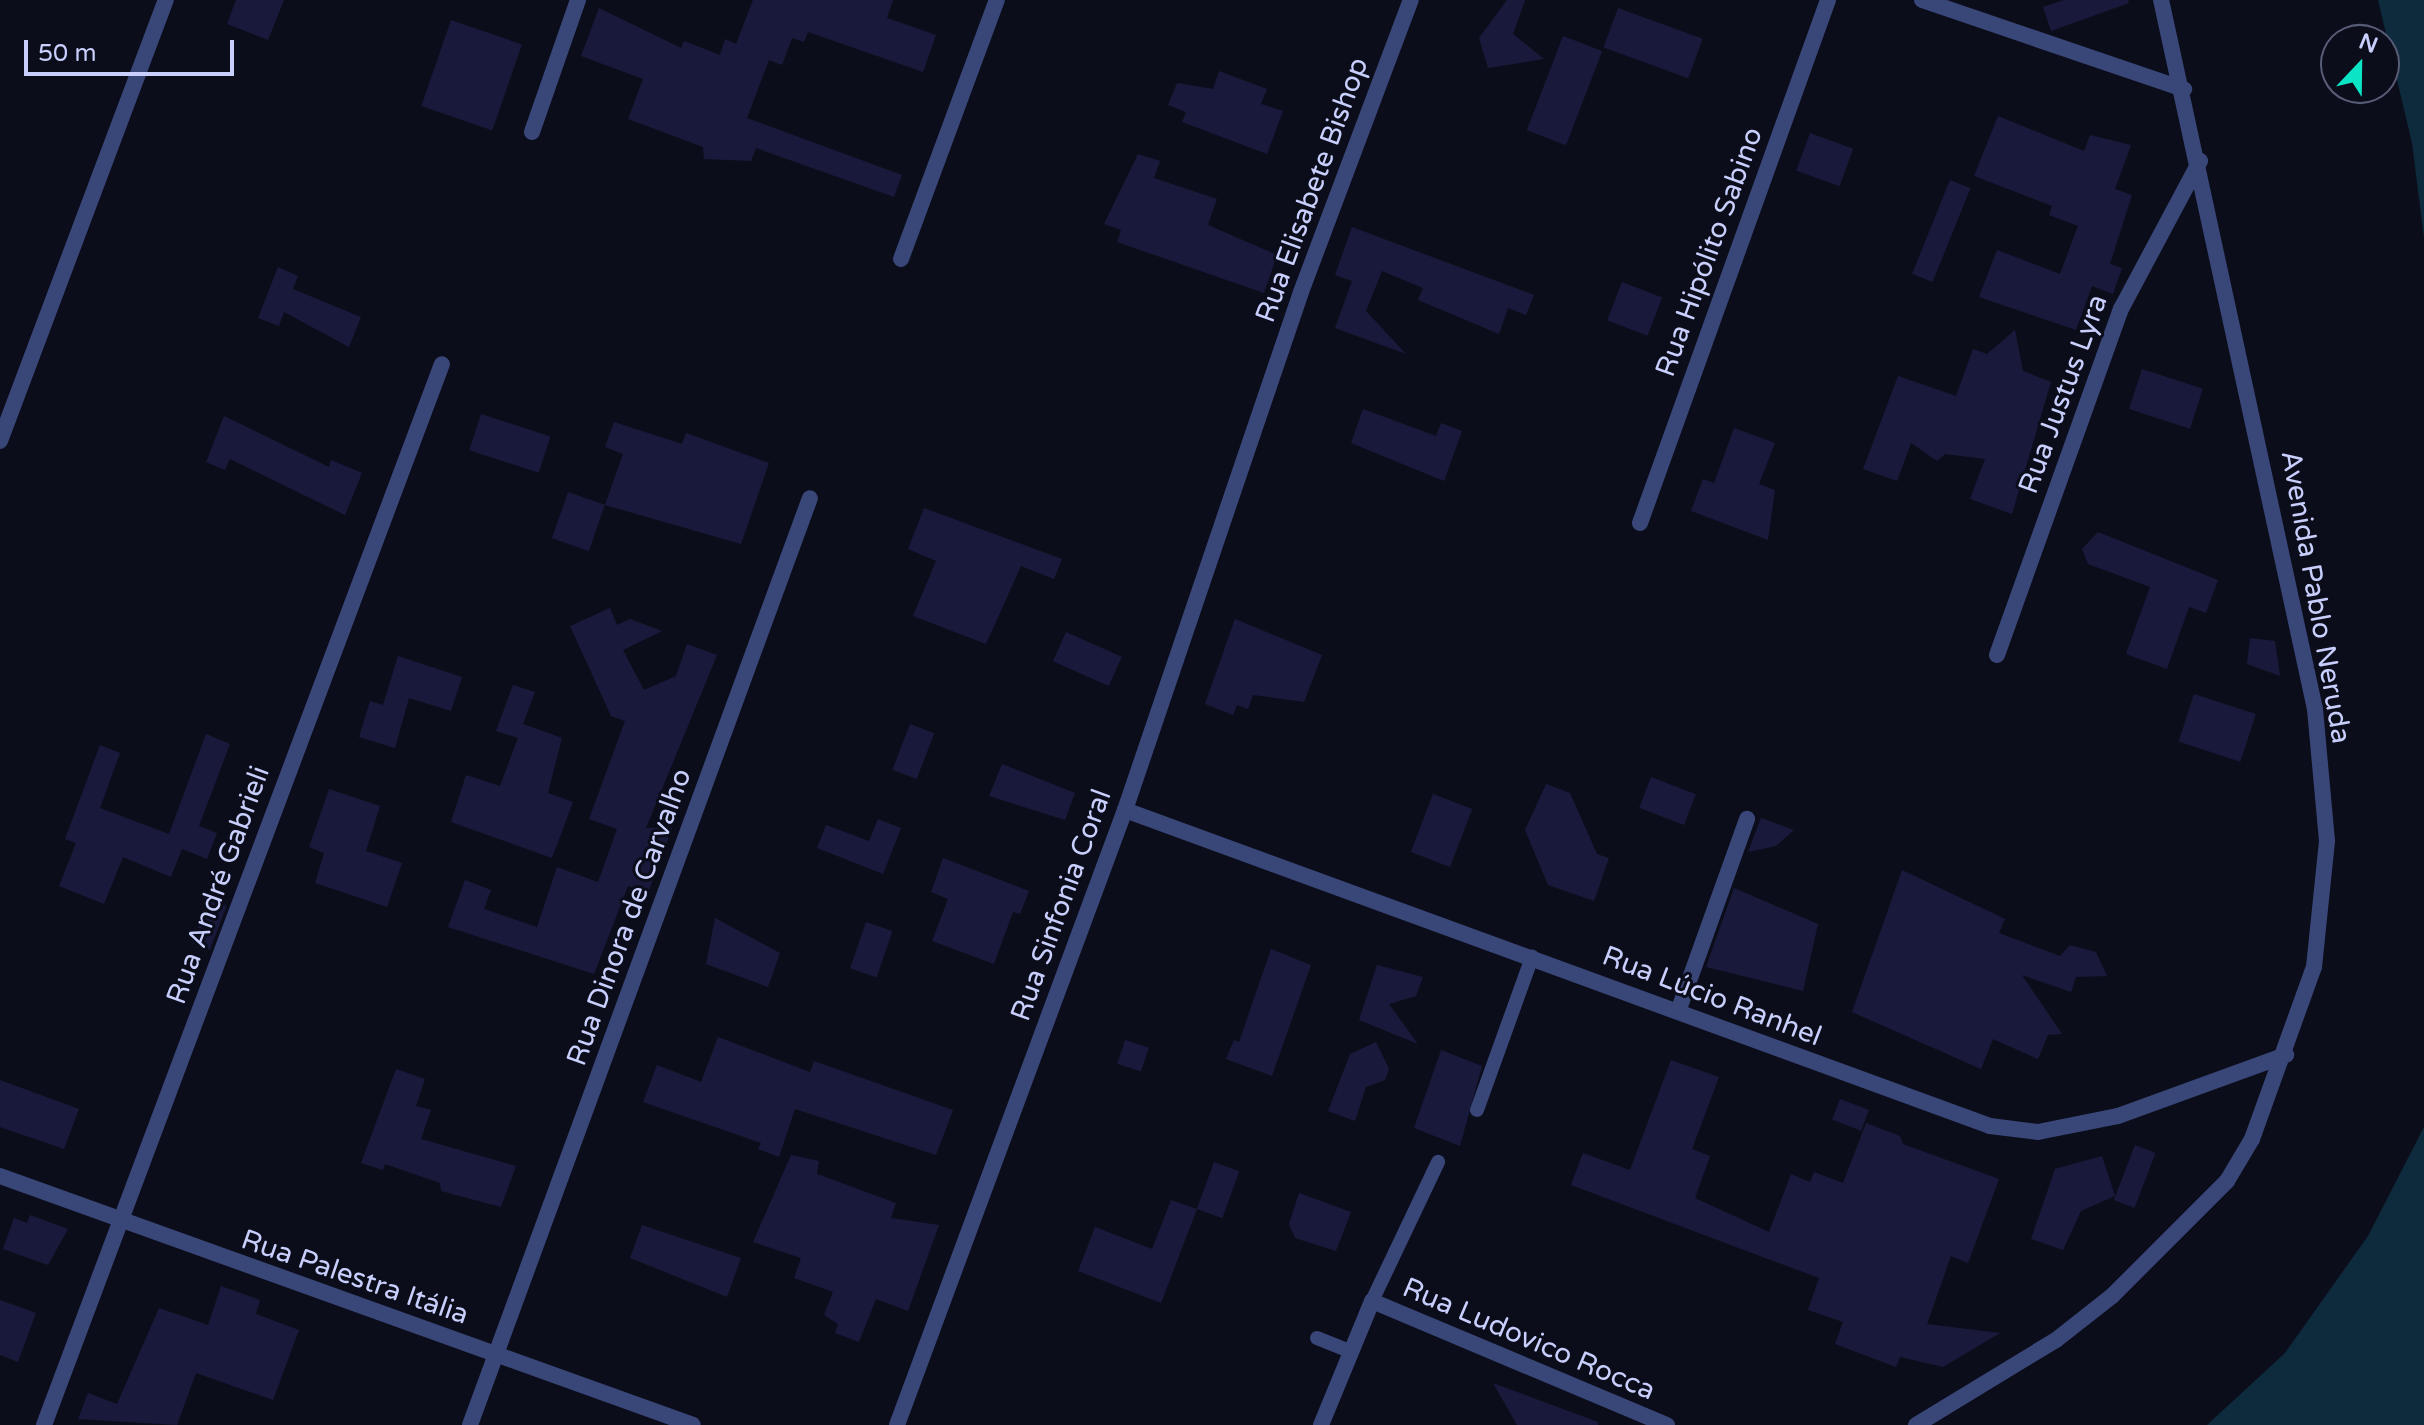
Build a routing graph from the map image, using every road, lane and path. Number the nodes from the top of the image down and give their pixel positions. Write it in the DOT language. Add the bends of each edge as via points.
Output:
graph roads {
  1 [pos="166,0"];
  2 [pos="578,0"];
  3 [pos="997,0"];
  4 [pos="1411,0"];
  5 [pos="1828,0"];
  6 [pos="1922,0"];
  7 [pos="2161,0"];
  8 [pos="2184,89"];
  9 [pos="532,132"];
  10 [pos="2200,161"];
  11 [pos="901,259"];
  12 [pos="442,364"];
  13 [pos="1266,399"];
  14 [pos="0,441"];
  15 [pos="810,498"];
  16 [pos="1640,523"];
  17 [pos="1997,655"];
  18 [pos="1125,810"];
  19 [pos="1747,819"];
  20 [pos="1532,957"];
  21 [pos="1679,1009"];
  22 [pos="2286,1055"];
  23 [pos="1477,1110"];
  24 [pos="1438,1162"];
  25 [pos="0,1176"];
  26 [pos="121,1222"];
  27 [pos="1372,1301"];
  28 [pos="1317,1338"];
  29 [pos="1350,1351"];
  30 [pos="496,1354"];
  31 [pos="898,1424"];
  32 [pos="44,1425"];
  33 [pos="470,1425"];
  34 [pos="693,1425"];
  35 [pos="1321,1425"];
  36 [pos="1667,1425"];
  37 [pos="1916,1425"];
  1 -- 14 [label="street"];
  2 -- 9 [label="street"];
  3 -- 11 [label="street"];
  4 -- 13 [label="street, Rua Elisabete Bishop"];
  5 -- 16 [label="street, Rua Hipólito Sabino"];
  6 -- 8 [label="street"];
  7 -- 8 [label="street, Avenida Pablo Neruda"];
  8 -- 10 [label="street, Avenida Pablo Neruda"];
  10 -- 17 [label="street, Rua Justus Lyra" via="2121,309"];
  10 -- 22 [label="street, Avenida Pablo Neruda" via="2315,709 2327,841 2323,901 2314,967"];
  12 -- 26 [label="street, Rua André Gabrieli"];
  13 -- 18 [label="street, Rua Sinfonia Coral"];
  15 -- 30 [label="street, Rua Dinora de Carvalho"];
  18 -- 20 [label="street, Rua Lúcio Ranhel"];
  18 -- 31 [label="street, Rua Sinfonia Coral"];
  19 -- 21 [label="street"];
  20 -- 21 [label="street, Rua Lúcio Ranhel"];
  20 -- 23 [label="lane"];
  21 -- 22 [label="street, Rua Lúcio Ranhel" via="1946,1114 2038,1132 2118,1116"];
  22 -- 37 [label="street, Avenida Pablo Neruda" via="2233,1170 2177,1233 2056,1340"];
  24 -- 27 [label="lane"];
  25 -- 26 [label="street, Rua Palestra Itália"];
  26 -- 30 [label="street, Rua Palestra Itália"];
  26 -- 32 [label="street, Rua André Gabrieli"];
  27 -- 29 [label="street"];
  27 -- 36 [label="street, Rua Ludovico Rocca"];
  28 -- 29 [label="lane"];
  29 -- 35 [label="street"];
  30 -- 33 [label="street, Rua Dinora de Carvalho"];
  30 -- 34 [label="street, Rua Palestra Itália"];
}
